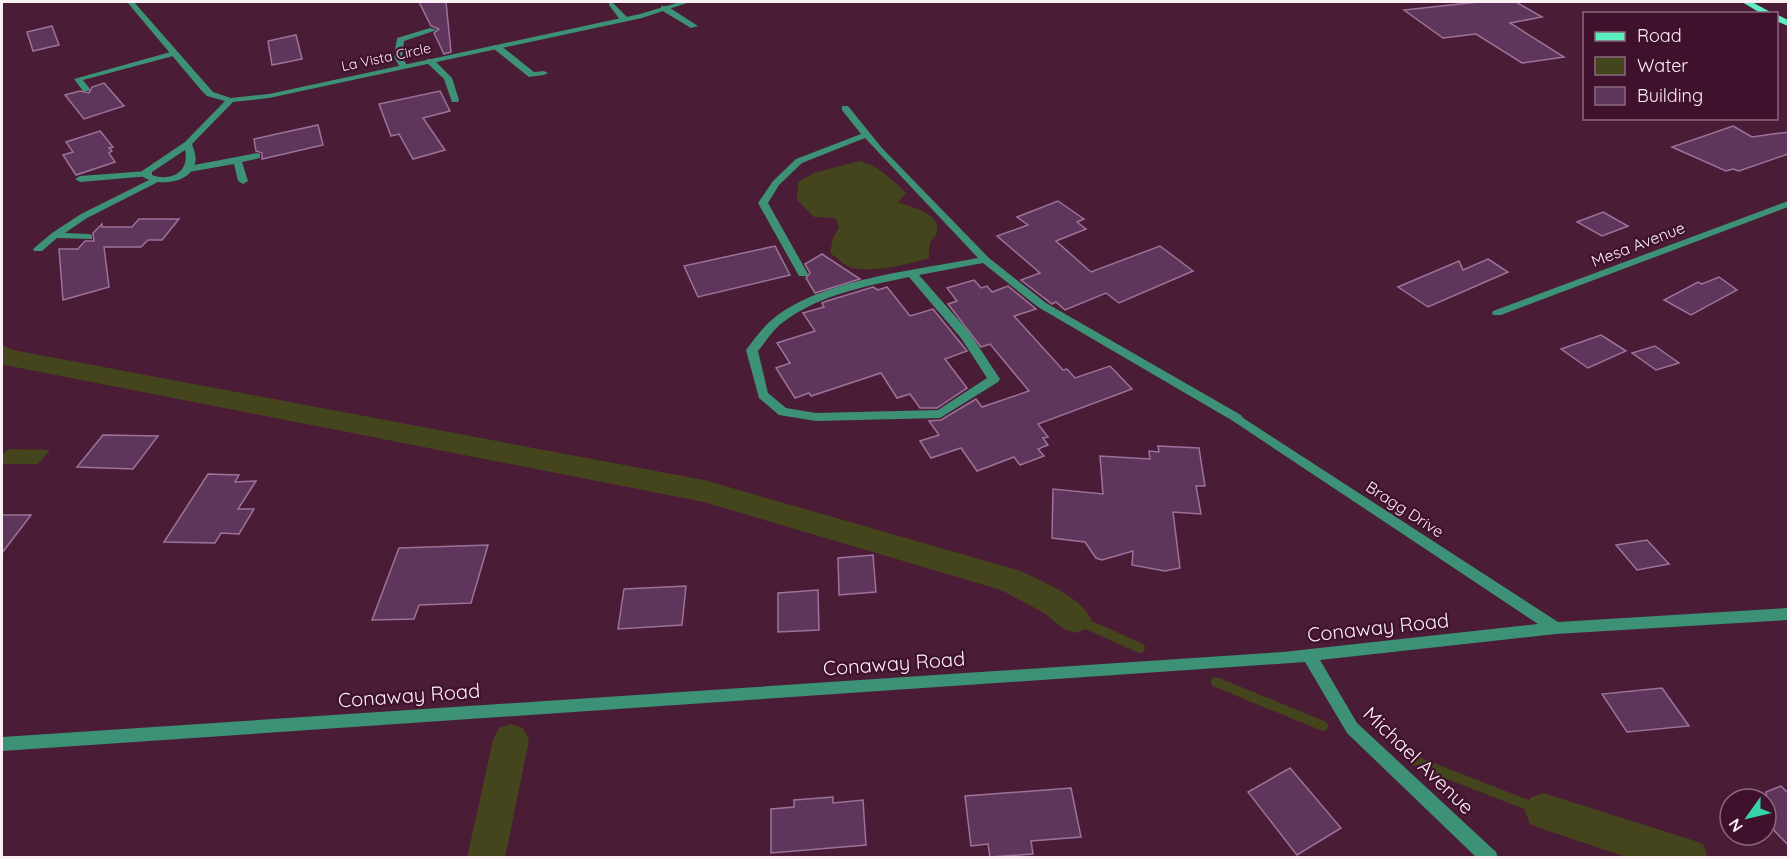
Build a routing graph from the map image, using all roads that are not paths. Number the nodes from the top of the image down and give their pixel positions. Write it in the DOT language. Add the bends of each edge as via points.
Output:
graph roads {
  1 [pos="131,2"];
  2 [pos="686,2"];
  3 [pos="1746,2"];
  4 [pos="611,4"];
  5 [pos="664,8"];
  6 [pos="1766,12"];
  7 [pos="624,19"];
  8 [pos="694,26"];
  9 [pos="433,30"];
  10 [pos="498,47"];
  11 [pos="174,53"];
  12 [pos="430,61"];
  13 [pos="404,67"];
  14 [pos="543,72"];
  15 [pos="86,89"];
  16 [pos="231,100"];
  17 [pos="455,100"];
  18 [pos="845,108"];
  19 [pos="866,135"];
  20 [pos="188,144"];
  21 [pos="257,156"];
  22 [pos="237,161"];
  23 [pos="189,170"];
  24 [pos="151,177"];
  25 [pos="80,179"];
  26 [pos="243,181"];
  27 [pos="1788,204"];
  28 [pos="55,235"];
  29 [pos="89,237"];
  30 [pos="38,249"];
  31 [pos="985,260"];
  32 [pos="803,274"];
  33 [pos="913,275"];
  34 [pos="1497,314"];
  35 [pos="1788,614"];
  36 [pos="1556,628"];
  37 [pos="1309,656"];
  38 [pos="2,744"];
  39 [pos="1490,858"];
  1 -- 11 [label="street"];
  2 -- 5 [label="street, La Vista Circle"];
  3 -- 6 [label="main road"];
  4 -- 7 [label="street"];
  5 -- 7 [label="street, La Vista Circle"];
  5 -- 8 [label="street"];
  7 -- 10 [label="street, La Vista Circle"];
  9 -- 13 [label="street" via="400,40 398,57"];
  10 -- 12 [label="street, La Vista Circle"];
  10 -- 14 [label="street" via="532,75"];
  11 -- 15 [label="street" via="78,79"];
  11 -- 16 [label="street" via="210,94"];
  12 -- 13 [label="street, La Vista Circle"];
  12 -- 17 [label="street" via="448,78"];
  13 -- 16 [label="street, La Vista Circle" via="269,96"];
  16 -- 20 [label="street"];
  18 -- 19 [label="street, Bragg Drive"];
  19 -- 31 [label="street, Bragg Drive"];
  19 -- 32 [label="street" via="799,160 776,183 764,203"];
  20 -- 23 [label="street" via="192,162"];
  20 -- 24 [label="street" via="156,164"];
  21 -- 22 [label="street"];
  22 -- 23 [label="street"];
  22 -- 26 [label="street"];
  23 -- 24 [label="street" via="171,178"];
  24 -- 25 [label="street"];
  24 -- 28 [label="street"];
  27 -- 34 [label="street, Mesa Avenue"];
  28 -- 29 [label="street"];
  28 -- 30 [label="street"];
  31 -- 33 [label="street"];
  31 -- 36 [label="street, Bragg Drive" via="1042,305 1237,418"];
  33 -- 33 [label="street" via="831,293 779,319 752,350 763,395 783,412 816,417 940,414 994,379 965,336"];
  35 -- 36 [label="street, Conaway Road"];
  36 -- 37 [label="street, Conaway Road"];
  37 -- 38 [label="street, Conaway Road"];
  37 -- 39 [label="street, Michael Avenue" via="1352,728"];
}
